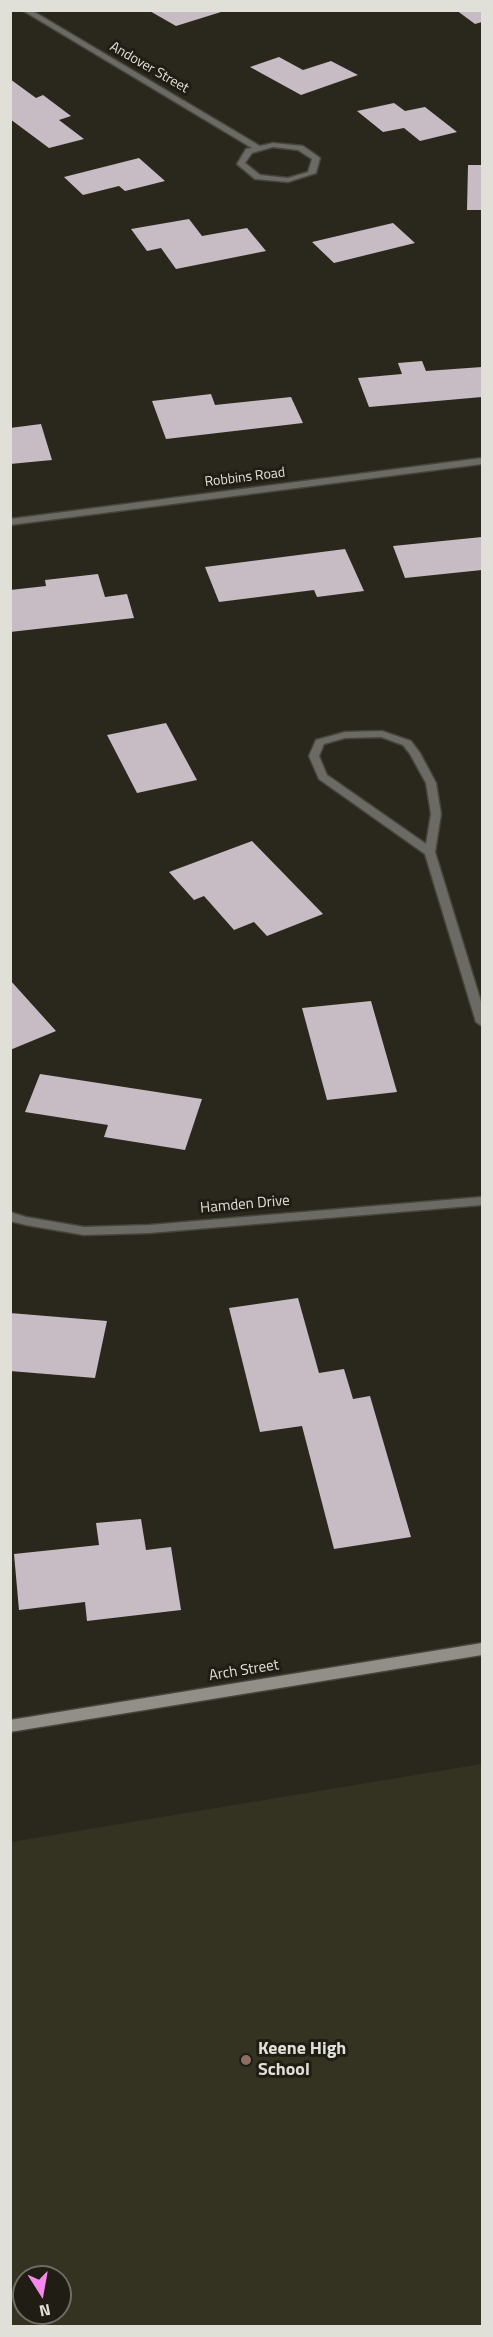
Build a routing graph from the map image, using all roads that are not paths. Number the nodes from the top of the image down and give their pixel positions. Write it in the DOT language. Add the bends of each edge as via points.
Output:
graph roads {
  1 [pos="25,10"];
  2 [pos="260,149"];
  3 [pos="483,461"];
  4 [pos="10,522"];
  5 [pos="430,852"];
  6 [pos="483,1022"];
  7 [pos="483,1201"];
  8 [pos="10,1216"];
  9 [pos="483,1649"];
  10 [pos="10,1726"];
  1 -- 2 [label="street, Andover Street"];
  2 -- 2 [label="street" via="249,152 241,164 258,177 288,180 312,173 316,158 300,148 273,145"];
  3 -- 4 [label="street, Robbins Road"];
  5 -- 5 [label="street" via="436,814 431,783 407,742 382,734 345,735 320,742 314,756 323,777"];
  5 -- 6 [label="street"];
  7 -- 8 [label="street, Hamden Drive" via="149,1229 84,1231"];
  9 -- 10 [label="street, Arch Street"];
}
